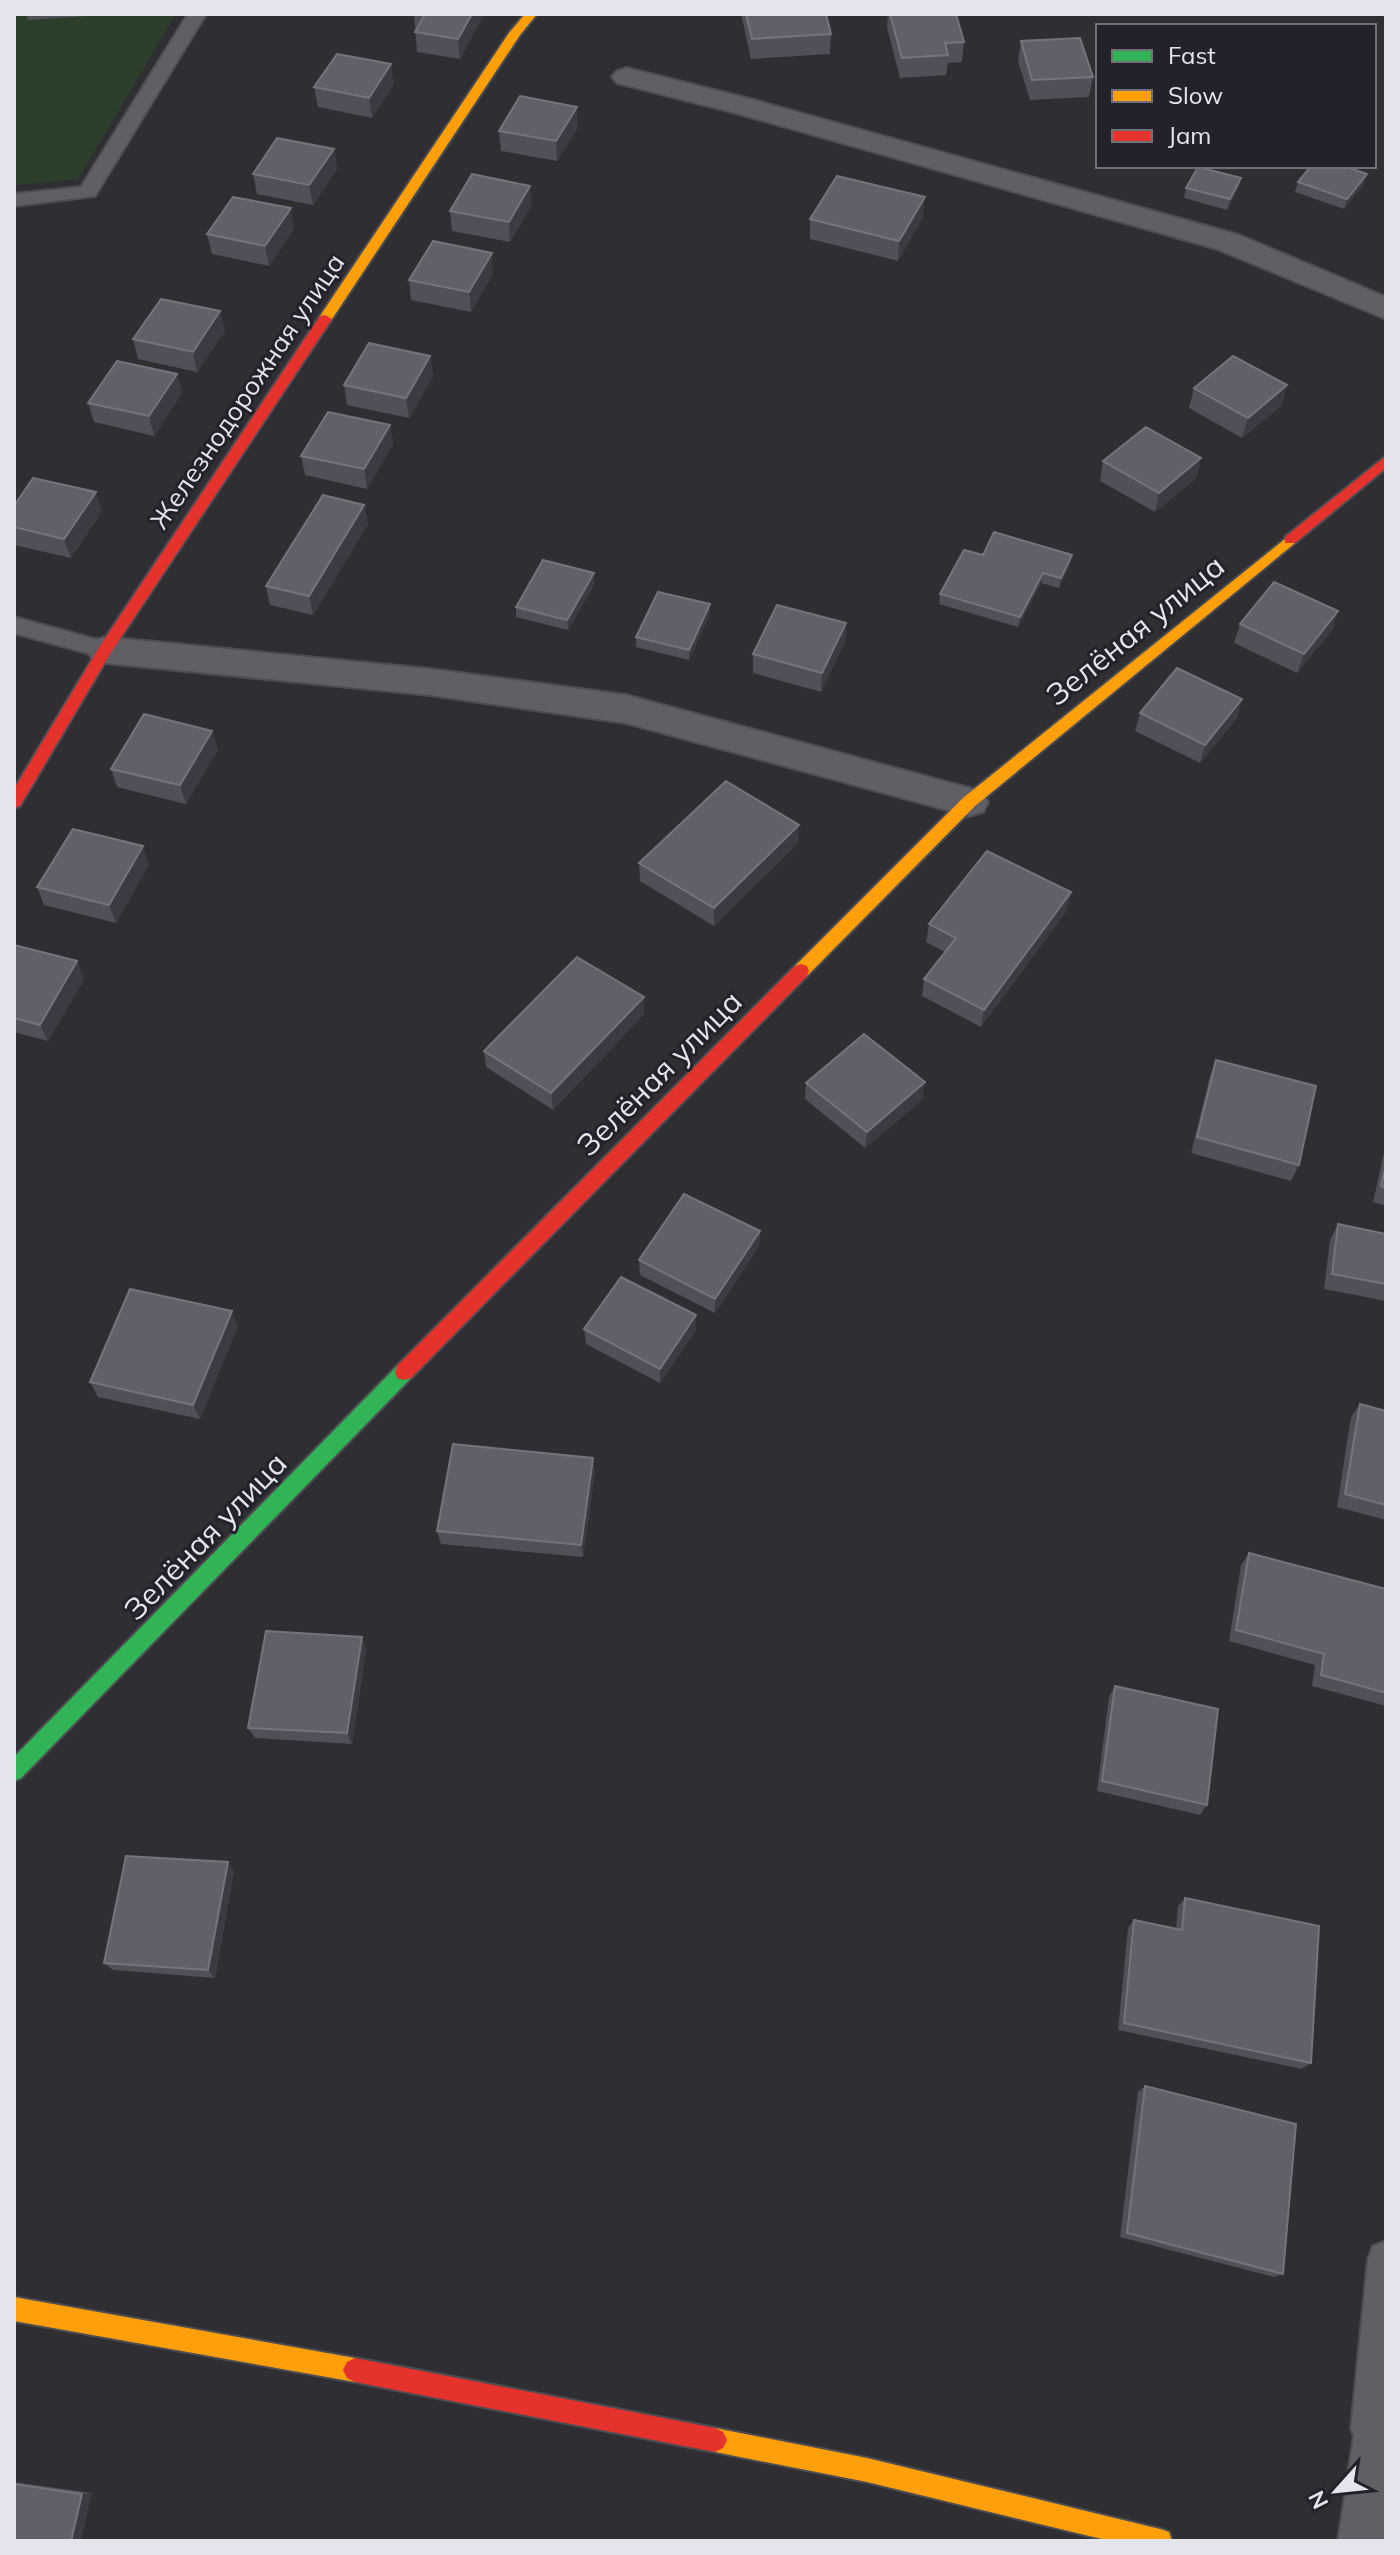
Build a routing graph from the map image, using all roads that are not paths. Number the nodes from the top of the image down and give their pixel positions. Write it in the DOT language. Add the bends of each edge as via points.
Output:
graph roads {
  1 [pos="197,14"];
  2 [pos="531,14"];
  3 [pos="627,77"];
  4 [pos="14,200"];
  5 [pos="1386,309"];
  6 [pos="1386,461"];
  7 [pos="14,625"];
  8 [pos="105,650"];
  9 [pos="14,802"];
  10 [pos="969,802"];
  11 [pos="14,1771"];
  12 [pos="1386,2259"];
  13 [pos="14,2309"];
  14 [pos="1386,2415"];
  15 [pos="1160,2541"];
  16 [pos="1358,2541"];
  17 [pos="1368,2541"];
  1 -- 4 [label="lane" via="88,192"];
  2 -- 8 [label="street, Железнодорожная улица"];
  3 -- 5 [label="street" via="1228,242"];
  6 -- 10 [label="street, Зелёная улица"];
  7 -- 8 [label="lane"];
  8 -- 9 [label="street, Железнодорожная улица"];
  8 -- 10 [label="street" via="430,682 626,709"];
  10 -- 11 [label="street, Зелёная улица"];
  12 -- 16 [label="lane"];
  13 -- 15 [label="street" via="851,2467"];
  14 -- 17 [label="street"];
}
